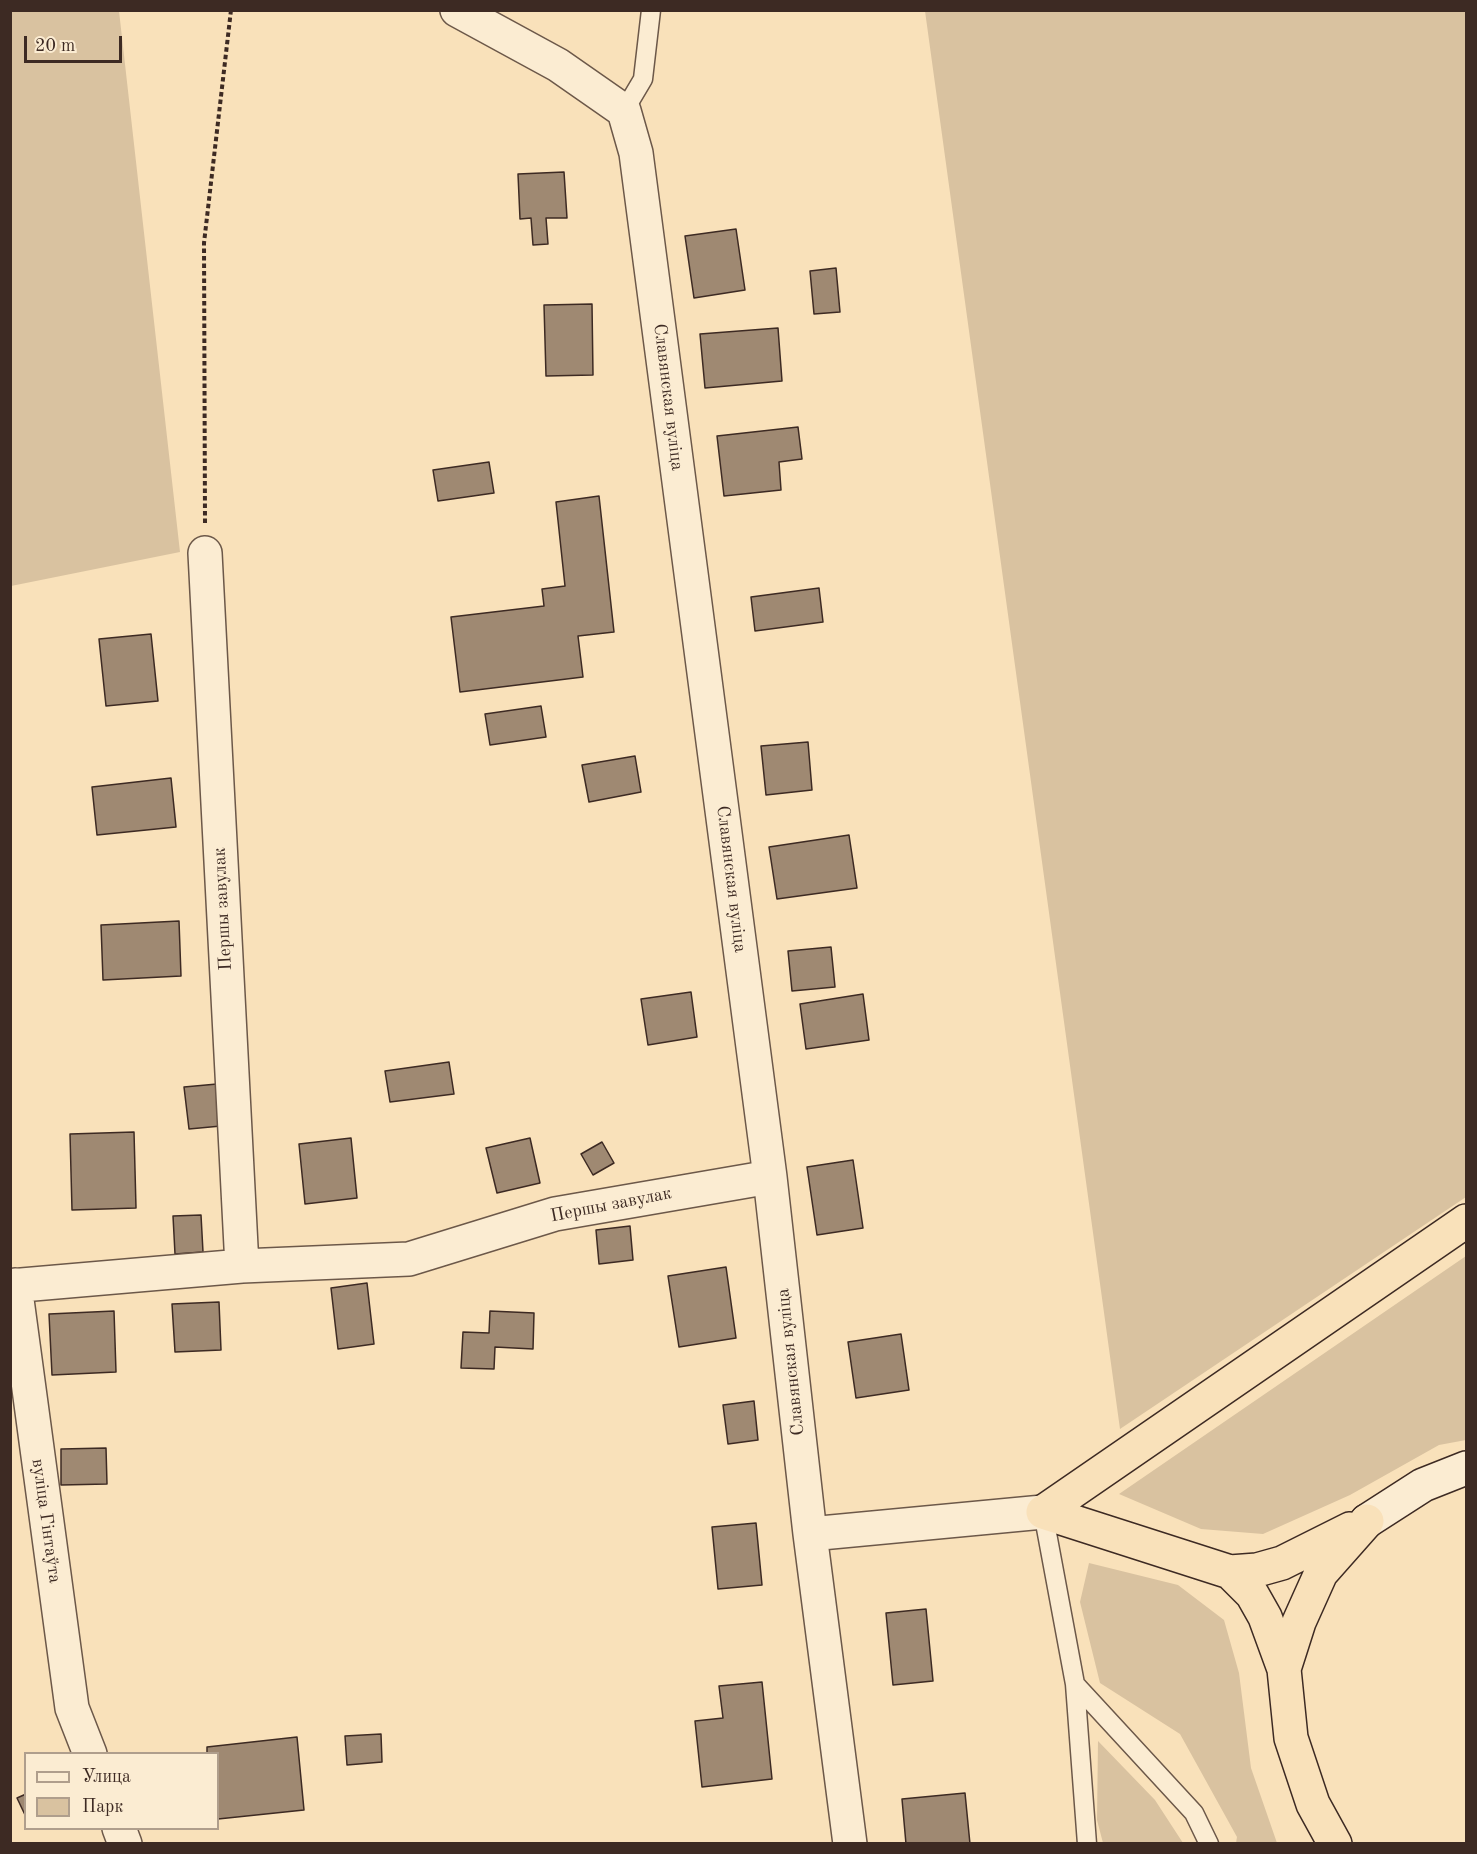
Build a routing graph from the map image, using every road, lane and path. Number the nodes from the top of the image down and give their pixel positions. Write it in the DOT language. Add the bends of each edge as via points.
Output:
graph roads {
  1 [pos="231,10"];
  2 [pos="457,10"];
  3 [pos="651,10"];
  4 [pos="624,111"];
  5 [pos="205,553"];
  6 [pos="770,1177"];
  7 [pos="1467,1221"];
  8 [pos="242,1266"];
  9 [pos="13,1286"];
  10 [pos="1467,1468"];
  11 [pos="1044,1512"];
  12 [pos="1366,1521"];
  13 [pos="810,1534"];
  14 [pos="1230,1572"];
  15 [pos="1284,1669"];
  16 [pos="1075,1684"];
  17 [pos="89,1752"];
  18 [pos="850,1844"];
  19 [pos="1087,1844"];
  20 [pos="1209,1844"];
  21 [pos="1335,1844"];
  1 -- 5 [label="path" via="204,243"];
  2 -- 4 [label="street" via="558,65"];
  3 -- 4 [label="lane" via="643,79"];
  4 -- 6 [label="street, Славянская вуліца" via="636,153"];
  5 -- 8 [label="street, Першы завулак"];
  6 -- 8 [label="street, Першы завулак" via="555,1214 409,1259"];
  6 -- 13 [label="street, Славянская вуліца"];
  7 -- 11 [label="highway"];
  8 -- 9 [label="street, Першы завулак"];
  9 -- 17 [label="street, вуліца Гінтаўта" via="72,1708"];
  10 -- 12 [label="street" via="1423,1485"];
  11 -- 13 [label="street"];
  11 -- 14 [label="highway"];
  11 -- 16 [label="lane"];
  12 -- 14 [label="highway" via="1282,1563"];
  12 -- 15 [label="highway" via="1321,1573"];
  13 -- 18 [label="street, Славянская вуліца"];
  14 -- 15 [label="highway" via="1266,1617"];
  15 -- 21 [label="highway" via="1291,1738 1313,1804"];
  16 -- 19 [label="lane"];
  16 -- 20 [label="lane" via="1194,1813"];
}
